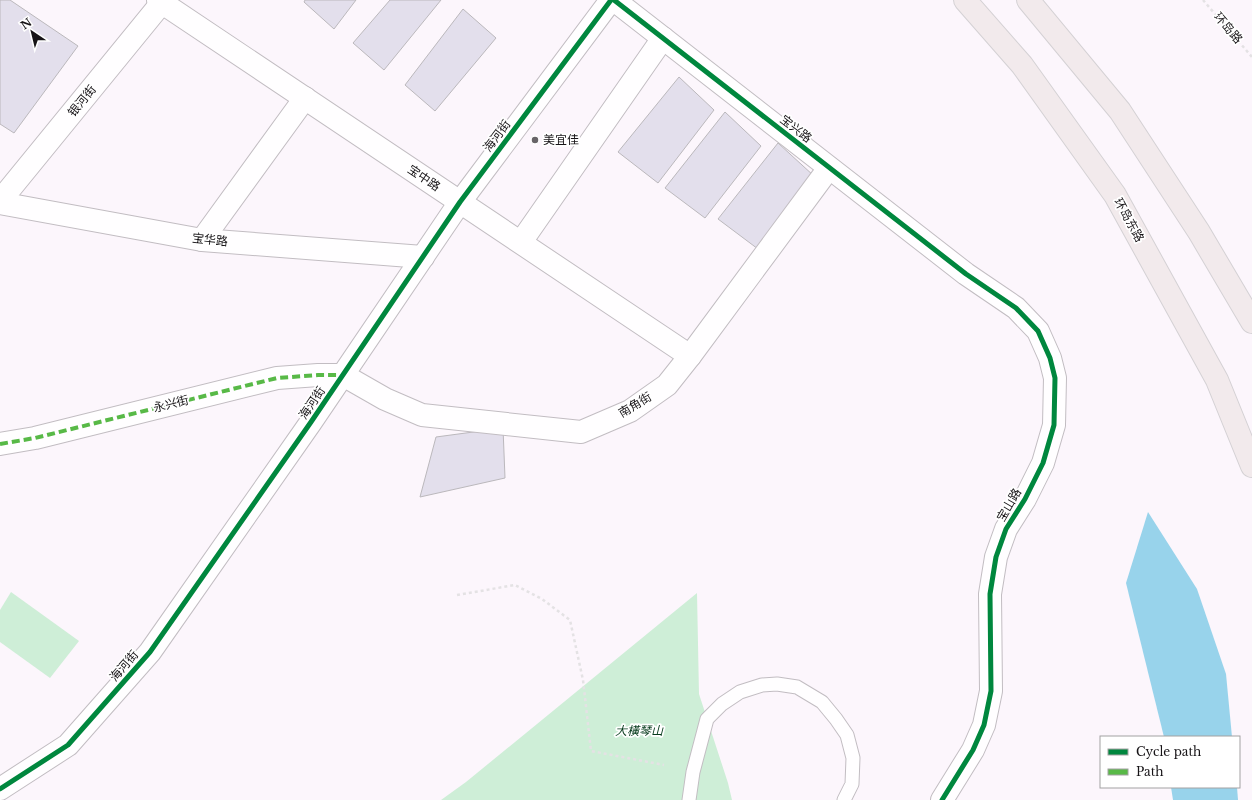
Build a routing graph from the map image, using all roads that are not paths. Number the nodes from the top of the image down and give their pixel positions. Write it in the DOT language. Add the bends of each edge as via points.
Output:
graph roads {
  1 [pos="611,0"];
  2 [pos="614,0"];
  3 [pos="965,0"];
  4 [pos="1028,0"];
  5 [pos="161,1"];
  6 [pos="663,38"];
  7 [pos="305,98"];
  8 [pos="829,168"];
  9 [pos="0,202"];
  10 [pos="460,202"];
  11 [pos="202,240"];
  12 [pos="521,242"];
  13 [pos="423,257"];
  14 [pos="966,274"];
  15 [pos="1252,322"];
  16 [pos="690,356"];
  17 [pos="343,375"];
  18 [pos="0,444"];
  19 [pos="1252,466"];
  20 [pos="0,789"];
  21 [pos="689,800"];
  22 [pos="844,800"];
  23 [pos="942,800"];
  1 -- 10 [label="street, 海河街"];
  2 -- 6 [label="street, 宝兴路"];
  3 -- 19 [label="main road, 环岛东路" via="1022,65 1115,195 1216,380"];
  4 -- 15 [label="main road" via="1120,111 1199,232"];
  5 -- 7 [label="street, 宝中路"];
  5 -- 9 [label="street, 银河街"];
  6 -- 8 [label="street, 宝兴路"];
  6 -- 12 [label="street"];
  7 -- 10 [label="street, 宝中路"];
  7 -- 11 [label="street"];
  8 -- 14 [label="street, 宝兴路"];
  8 -- 16 [label="street, 南角街"];
  9 -- 11 [label="street, 宝华路"];
  10 -- 12 [label="street, 宝中路"];
  10 -- 13 [label="street, 海河街"];
  11 -- 13 [label="street, 宝华路"];
  12 -- 16 [label="street, 宝中路"];
  13 -- 17 [label="street, 海河街"];
  14 -- 23 [label="street, 宝山路" via="1016,308 1038,331 1050,358 1055,378 1054,425 1043,463 1006,529 996,558 990,594 991,691 984,725 973,750"];
  16 -- 17 [label="street, 南角街" via="666,385 630,411 581,432 422,416 384,399"];
  17 -- 18 [label="street, 永兴街" via="277,378 34,438"];
  17 -- 20 [label="street, 海河街" via="150,652 68,745"];
  21 -- 22 [label="lane" via="693,772 708,719 722,704 740,692 762,685 777,684 797,687 822,702 847,735 852,758 852,784"];
}
